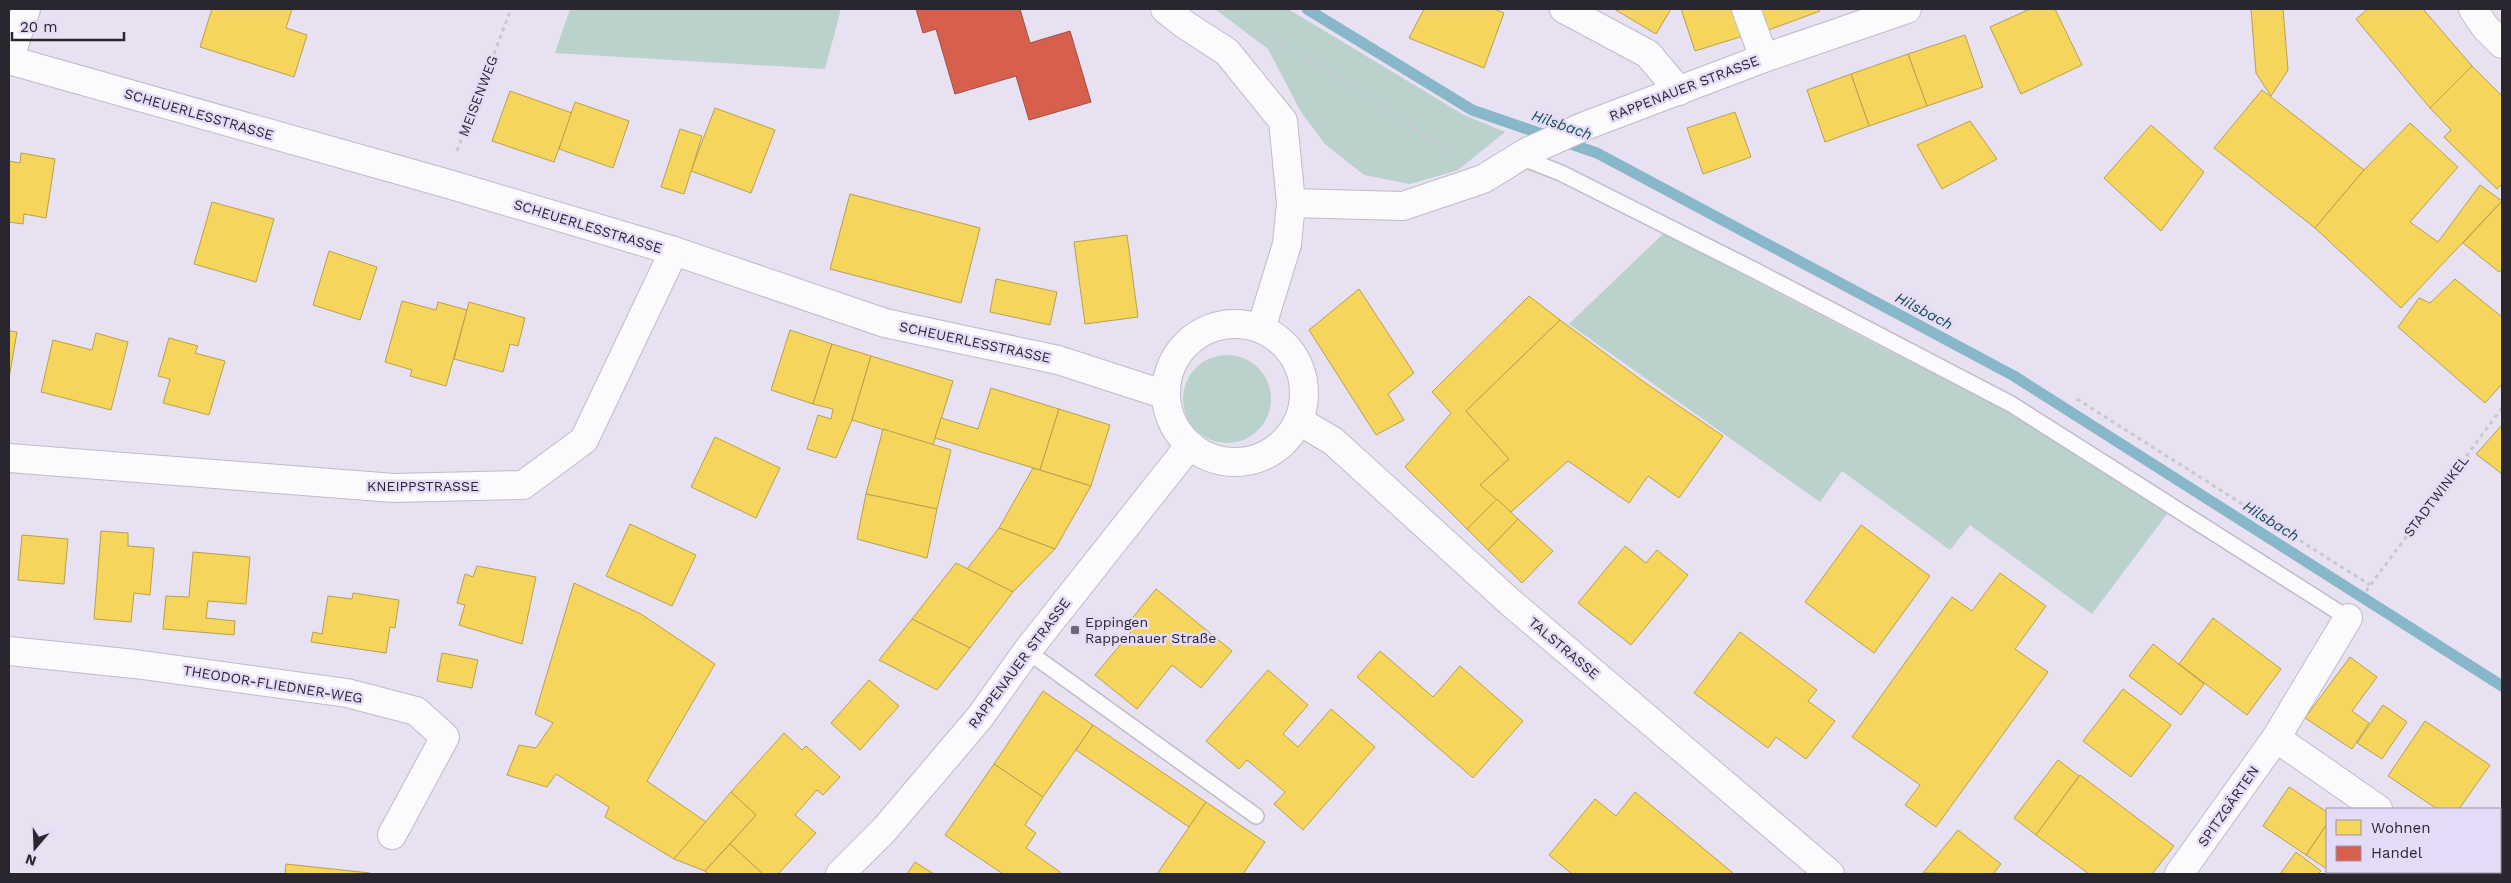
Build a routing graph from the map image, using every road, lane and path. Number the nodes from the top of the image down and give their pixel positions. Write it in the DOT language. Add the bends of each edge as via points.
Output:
graph roads {
  1 [pos="26,9"];
  2 [pos="511,9"];
  3 [pos="1165,9"];
  4 [pos="1564,9"];
  5 [pos="1746,9"];
  6 [pos="1907,9"];
  7 [pos="2473,9"];
  8 [pos="2502,44"];
  9 [pos="1227,52"];
  10 [pos="1764,58"];
  11 [pos="9,60"];
  12 [pos="1679,91"];
  13 [pos="1524,154"];
  14 [pos="1483,179"];
  15 [pos="445,182"];
  16 [pos="1291,203"];
  17 [pos="674,251"];
  18 [pos="1261,329"];
  19 [pos="1166,395"];
  20 [pos="2077,399"];
  21 [pos="2502,408"];
  22 [pos="1299,421"];
  23 [pos="1190,445"];
  24 [pos="9,458"];
  25 [pos="2348,618"];
  26 [pos="9,651"];
  27 [pos="1028,651"];
  28 [pos="2276,738"];
  29 [pos="2377,808"];
  30 [pos="1256,816"];
  31 [pos="392,835"];
  32 [pos="1822,872"];
  33 [pos="840,874"];
  34 [pos="2180,874"];
  1 -- 11 [label="street"];
  2 -- 15 [label="path, MEISENWEG"];
  3 -- 9 [label="street"];
  4 -- 12 [label="street" via="1648,54"];
  5 -- 10 [label="street"];
  6 -- 10 [label="street, RAPPENAUER STRASSE"];
  7 -- 8 [label="street"];
  9 -- 14 [label="path" via="1262,35 1317,65 1454,154"];
  9 -- 16 [label="street" via="1283,121"];
  10 -- 12 [label="street, RAPPENAUER STRASSE"];
  11 -- 15 [label="street, SCHEUERLESSTRASSE"];
  12 -- 13 [label="street, RAPPENAUER STRASSE" via="1584,126"];
  13 -- 14 [label="street, RAPPENAUER STRASSE"];
  13 -- 25 [label="lane" via="2011,404"];
  14 -- 16 [label="street, RAPPENAUER STRASSE" via="1403,206"];
  15 -- 17 [label="street, SCHEUERLESSTRASSE"];
  16 -- 18 [label="street" via="1287,244"];
  17 -- 19 [label="street, SCHEUERLESSTRASSE" via="885,323 1058,360"];
  17 -- 24 [label="street, KNEIPPSTRASSE" via="584,440 523,485 394,488"];
  18 -- 19 [label="street" via="1242,324 1216,326 1195,336 1182,349 1171,370"];
  18 -- 22 [label="street" via="1279,339 1302,372 1305,398"];
  19 -- 23 [label="street" via="1175,427"];
  20 -- 21 [label="path, STADTWINKEL" via="2370,585"];
  22 -- 23 [label="street" via="1285,442 1262,457 1238,462 1210,457"];
  22 -- 32 [label="street, TALSTRASSE" via="1334,441 1510,602"];
  23 -- 27 [label="street, RAPPENAUER STRASSE"];
  25 -- 28 [label="street, SPITZGÄRTEN"];
  26 -- 31 [label="street, THEODOR-FLIEDNER-WEG" via="135,664 347,693 416,711 445,737"];
  27 -- 30 [label="lane"];
  27 -- 33 [label="street, RAPPENAUER STRASSE" via="973,724 885,829"];
  28 -- 29 [label="street"];
  28 -- 34 [label="street, SPITZGÄRTEN"];
}
